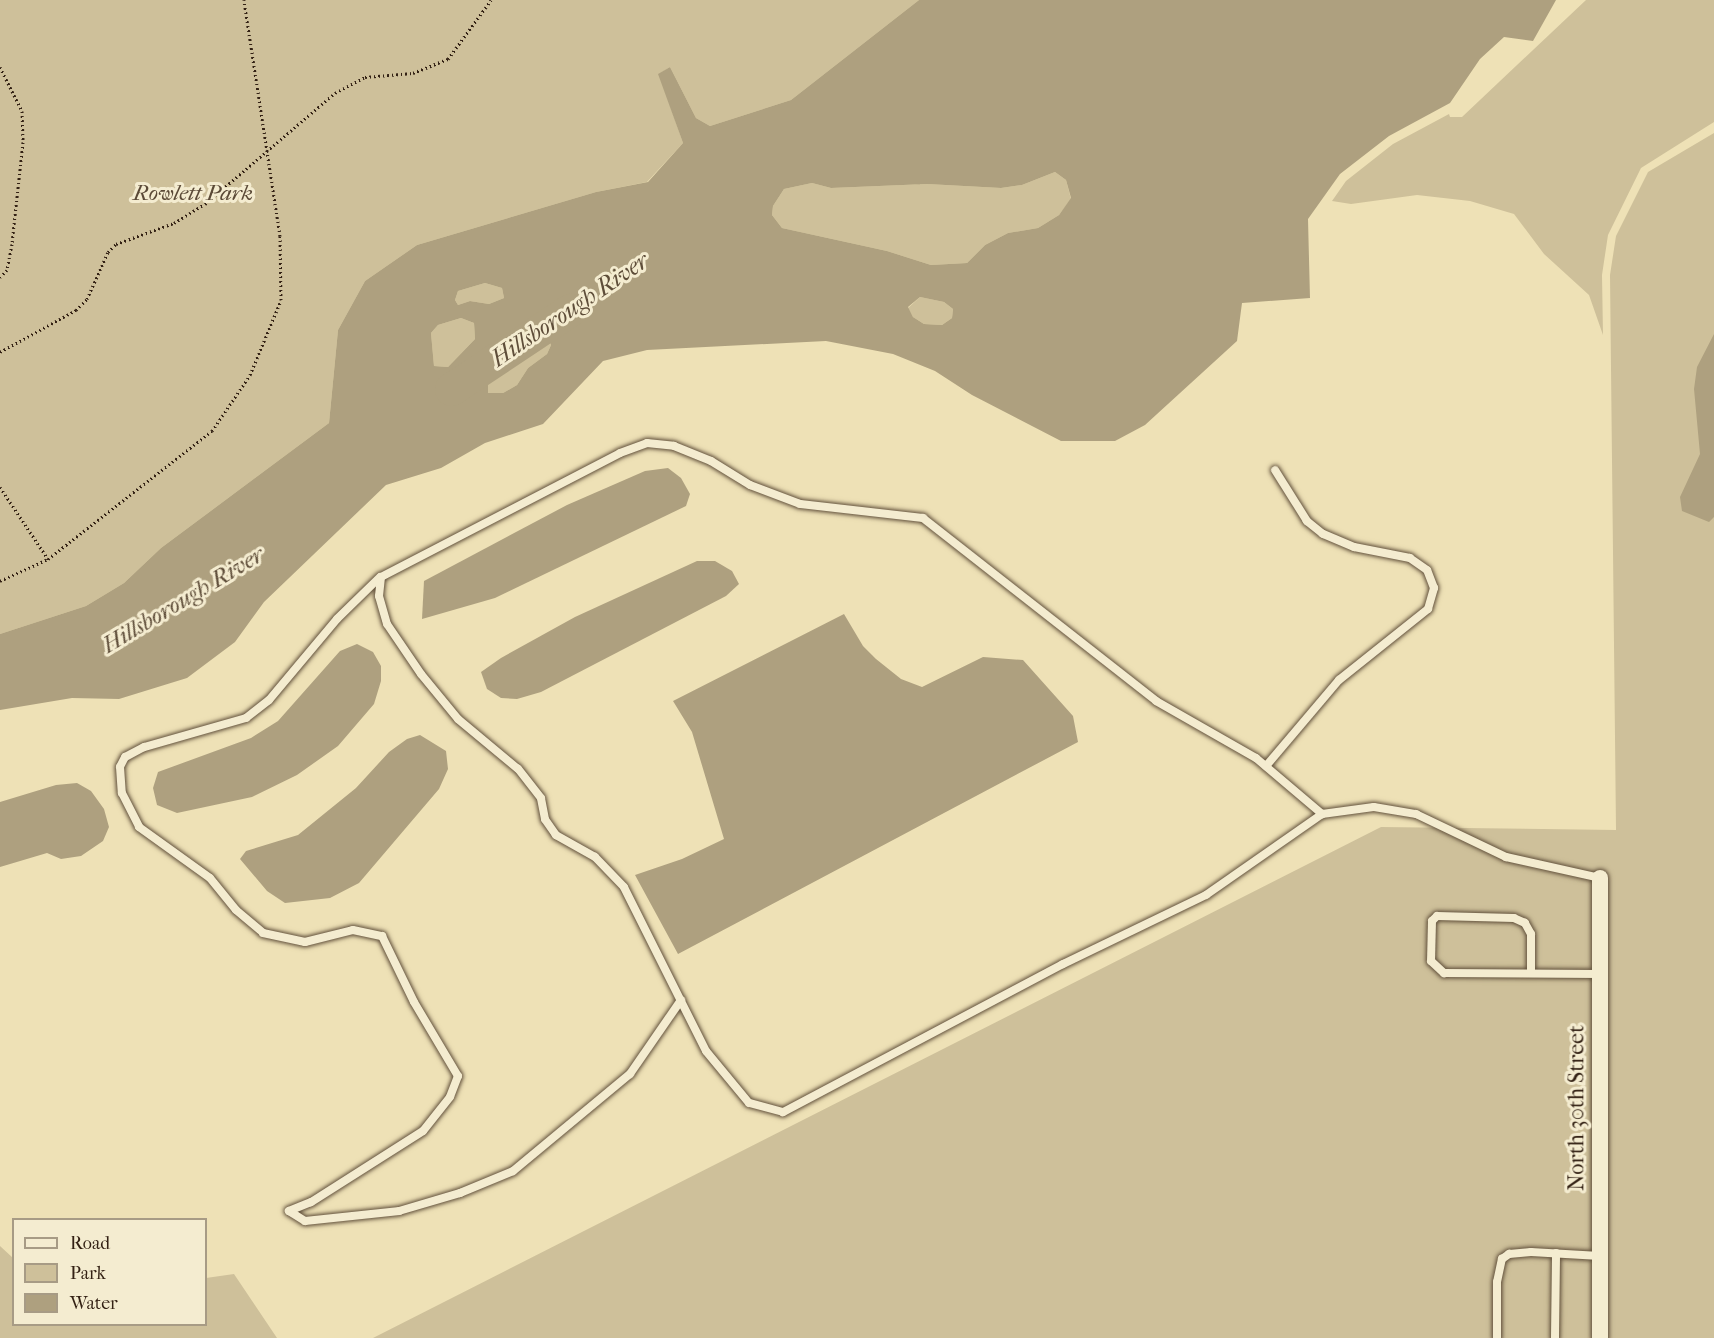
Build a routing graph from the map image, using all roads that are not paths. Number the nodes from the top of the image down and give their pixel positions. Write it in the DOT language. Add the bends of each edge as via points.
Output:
graph roads {
  1 [pos="1275,470"];
  2 [pos="381,577"];
  3 [pos="1266,766"];
  4 [pos="1322,814"];
  5 [pos="1600,878"];
  6 [pos="1531,973"];
  7 [pos="1600,974"];
  8 [pos="681,1000"];
  9 [pos="1556,1253"];
  10 [pos="1600,1256"];
  11 [pos="1497,1338"];
  12 [pos="1555,1338"];
  13 [pos="1600,1338"];
  1 -- 3 [label="lane" via="1307,521 1323,534 1354,547 1410,558 1427,570 1434,588 1428,609 1339,680"];
  2 -- 3 [label="lane" via="620,453 647,443 674,446 711,461 750,485 800,504 923,518 1156,702"];
  2 -- 8 [label="lane" via="379,597 387,624 421,674 458,720 519,769 541,798 545,819 556,835 595,857 624,887"];
  2 -- 8 [label="lane" via="337,620 269,700 246,718 144,747 125,757 120,767 122,793 140,827 210,878 236,910 263,933 305,942 352,930 382,936 414,1002 458,1076 450,1097 423,1131 311,1202 289,1211 305,1221 399,1211 460,1193 513,1171 630,1074"];
  3 -- 4 [label="lane"];
  4 -- 5 [label="lane" via="1374,807 1416,814 1506,857"];
  4 -- 8 [label="lane" via="1206,895 1064,964 783,1112 749,1103 706,1051"];
  5 -- 7 [label="street, North 30th Street"];
  6 -- 6 [label="lane" via="1438,970 1431,962 1432,921 1437,916 1514,918 1525,923 1531,933"];
  6 -- 7 [label="lane"];
  7 -- 10 [label="street, North 30th Street"];
  9 -- 10 [label="lane"];
  9 -- 11 [label="lane" via="1509,1254 1502,1259 1497,1282"];
  9 -- 12 [label="lane"];
  10 -- 13 [label="street, North 30th Street"];
}
